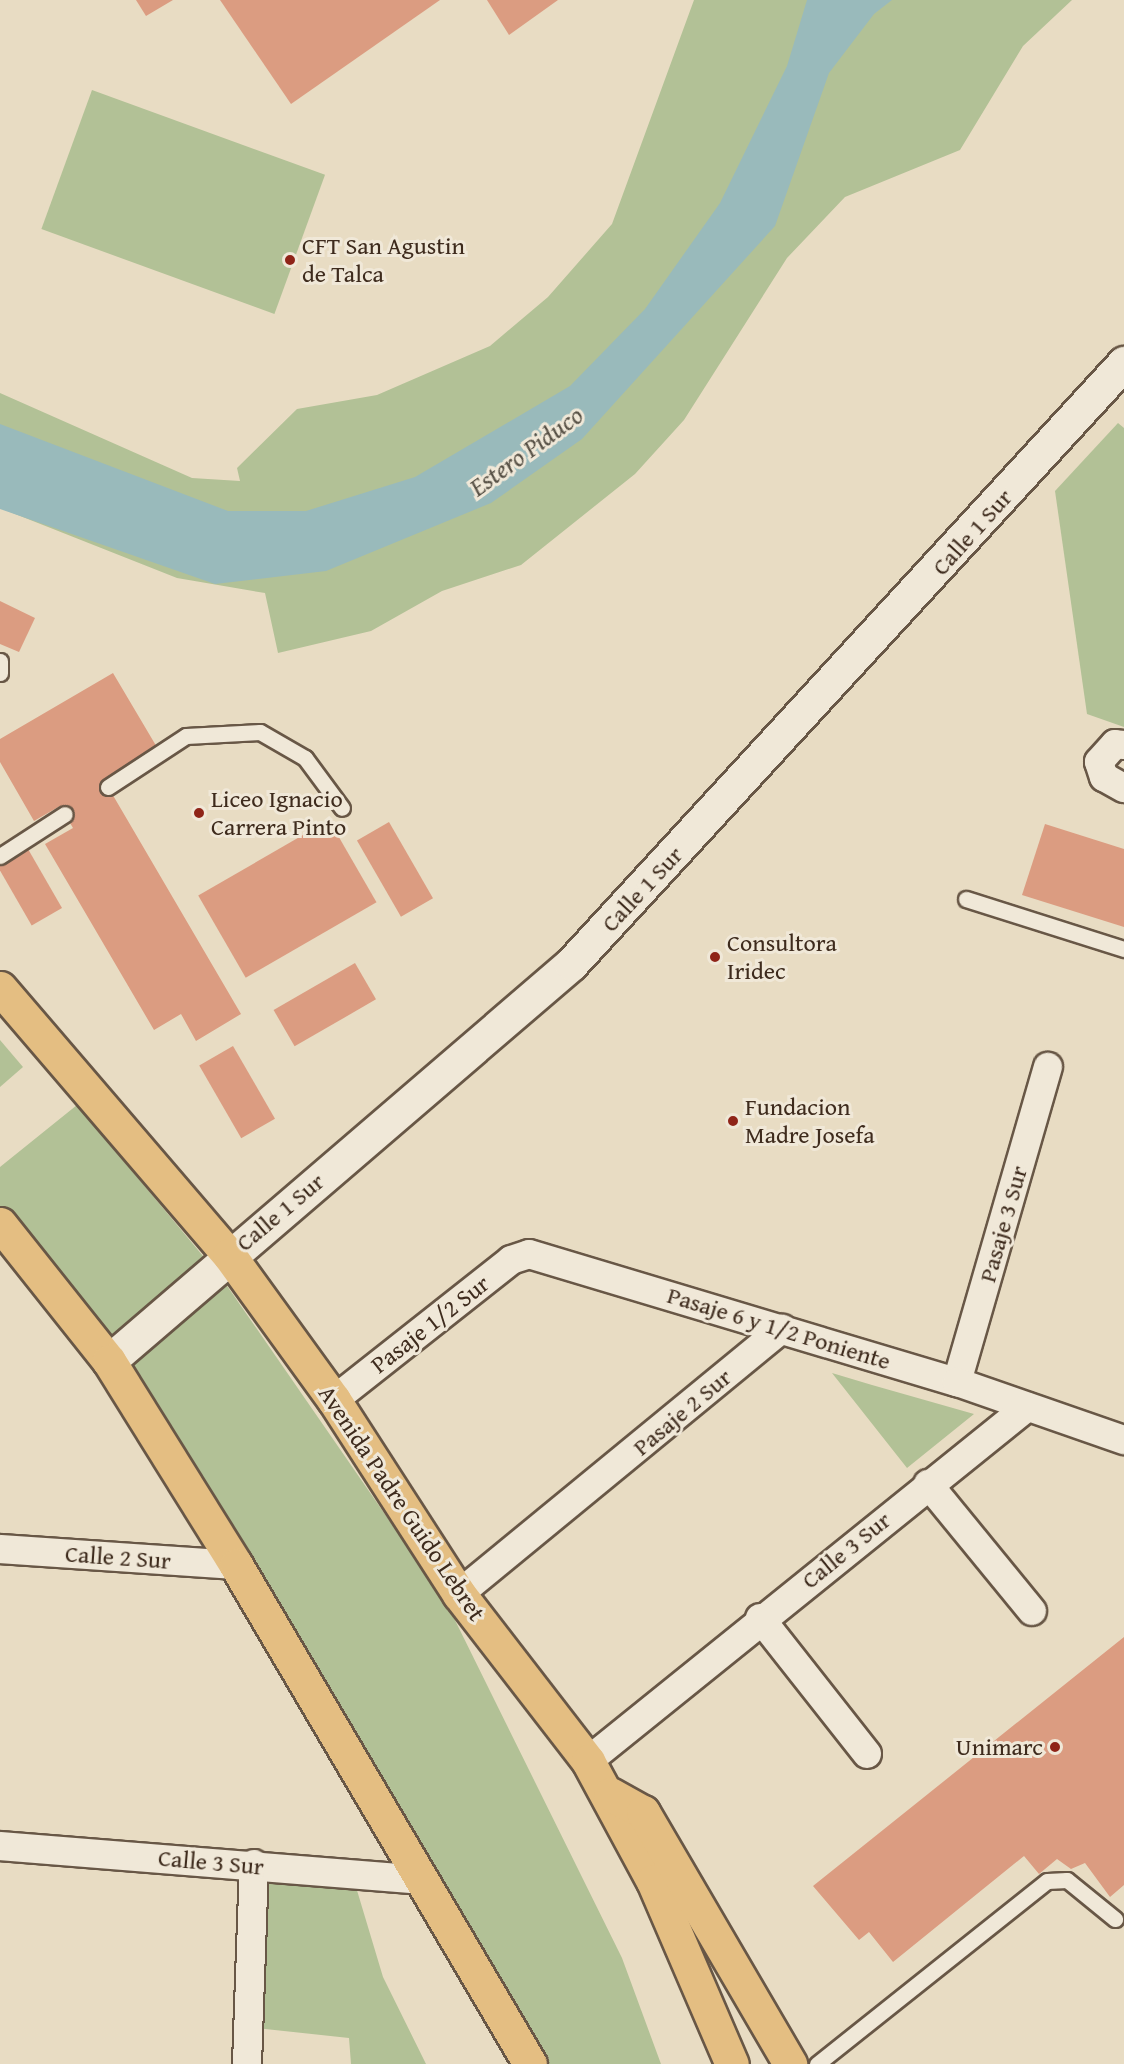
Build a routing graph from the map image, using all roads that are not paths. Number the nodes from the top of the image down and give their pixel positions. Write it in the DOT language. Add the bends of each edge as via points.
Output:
graph roads {
  1 [pos="1124,363"];
  2 [pos="0,661"];
  3 [pos="0,673"];
  4 [pos="1124,745"];
  5 [pos="108,787"];
  6 [pos="1124,788"];
  7 [pos="342,808"];
  8 [pos="65,814"];
  9 [pos="0,856"];
  10 [pos="966,899"];
  11 [pos="1124,949"];
  12 [pos="0,987"];
  13 [pos="1048,1066"];
  14 [pos="0,1224"];
  15 [pos="530,1254"];
  16 [pos="229,1255"];
  17 [pos="782,1329"];
  18 [pos="109,1361"];
  19 [pos="957,1382"];
  20 [pos="334,1400"];
  21 [pos="1027,1407"];
  22 [pos="1124,1440"];
  23 [pos="928,1484"];
  24 [pos="0,1550"];
  25 [pos="236,1565"];
  26 [pos="459,1594"];
  27 [pos="1032,1611"];
  28 [pos="760,1618"];
  29 [pos="867,1754"];
  30 [pos="588,1761"];
  31 [pos="608,1793"];
  32 [pos="0,1846"];
  33 [pos="254,1864"];
  34 [pos="422,1880"];
  35 [pos="1115,1919"];
  36 [pos="247,2064"];
  37 [pos="530,2064"];
  38 [pos="732,2064"];
  39 [pos="790,2064"];
  40 [pos="817,2064"];
  1 -- 16 [label="street, Calle 1 Sur" via="572,964"];
  2 -- 3 [label="lane"];
  4 -- 6 [label="street" via="1115,744 1099,762 1104,777"];
  5 -- 7 [label="lane" via="186,736 260,732 305,759"];
  8 -- 9 [label="lane"];
  10 -- 11 [label="lane"];
  12 -- 16 [label="main road, Avenida Padre Guido Lebret"];
  13 -- 19 [label="street, Pasaje 3 Sur"];
  14 -- 18 [label="main road"];
  15 -- 17 [label="street, Pasaje 6 y 1/2 Poniente"];
  15 -- 20 [label="street, Pasaje 1/2 Sur" via="511,1260"];
  16 -- 18 [label="street, Calle 1 Sur"];
  16 -- 20 [label="main road, Avenida Padre Guido Lebret"];
  17 -- 19 [label="street, Pasaje 6 y 1/2 Poniente"];
  17 -- 26 [label="street, Pasaje 2 Sur"];
  18 -- 25 [label="main road"];
  19 -- 21 [label="street, Pasaje 6 y 1/2 Poniente"];
  20 -- 26 [label="main road, Avenida Padre Guido Lebret"];
  21 -- 22 [label="street"];
  21 -- 23 [label="street, Calle 3 Sur"];
  23 -- 27 [label="street"];
  23 -- 28 [label="street, Calle 3 Sur"];
  24 -- 25 [label="street, Calle 2 Sur"];
  25 -- 34 [label="main road"];
  26 -- 30 [label="main road, Avenida Padre Guido Lebret"];
  28 -- 29 [label="street"];
  28 -- 30 [label="street, Calle 3 Sur"];
  30 -- 31 [label="main road, Avenida Padre Guido Lebret"];
  31 -- 38 [label="main road, Avenida Padre Guido Lebret" via="653,1881"];
  31 -- 39 [label="main road" via="643,1812 699,1899"];
  32 -- 33 [label="street, Calle 3 Sur"];
  33 -- 34 [label="street, Calle 3 Sur"];
  33 -- 36 [label="street"];
  34 -- 37 [label="main road"];
  35 -- 40 [label="lane" via="1067,1880 1047,1881"];
}
